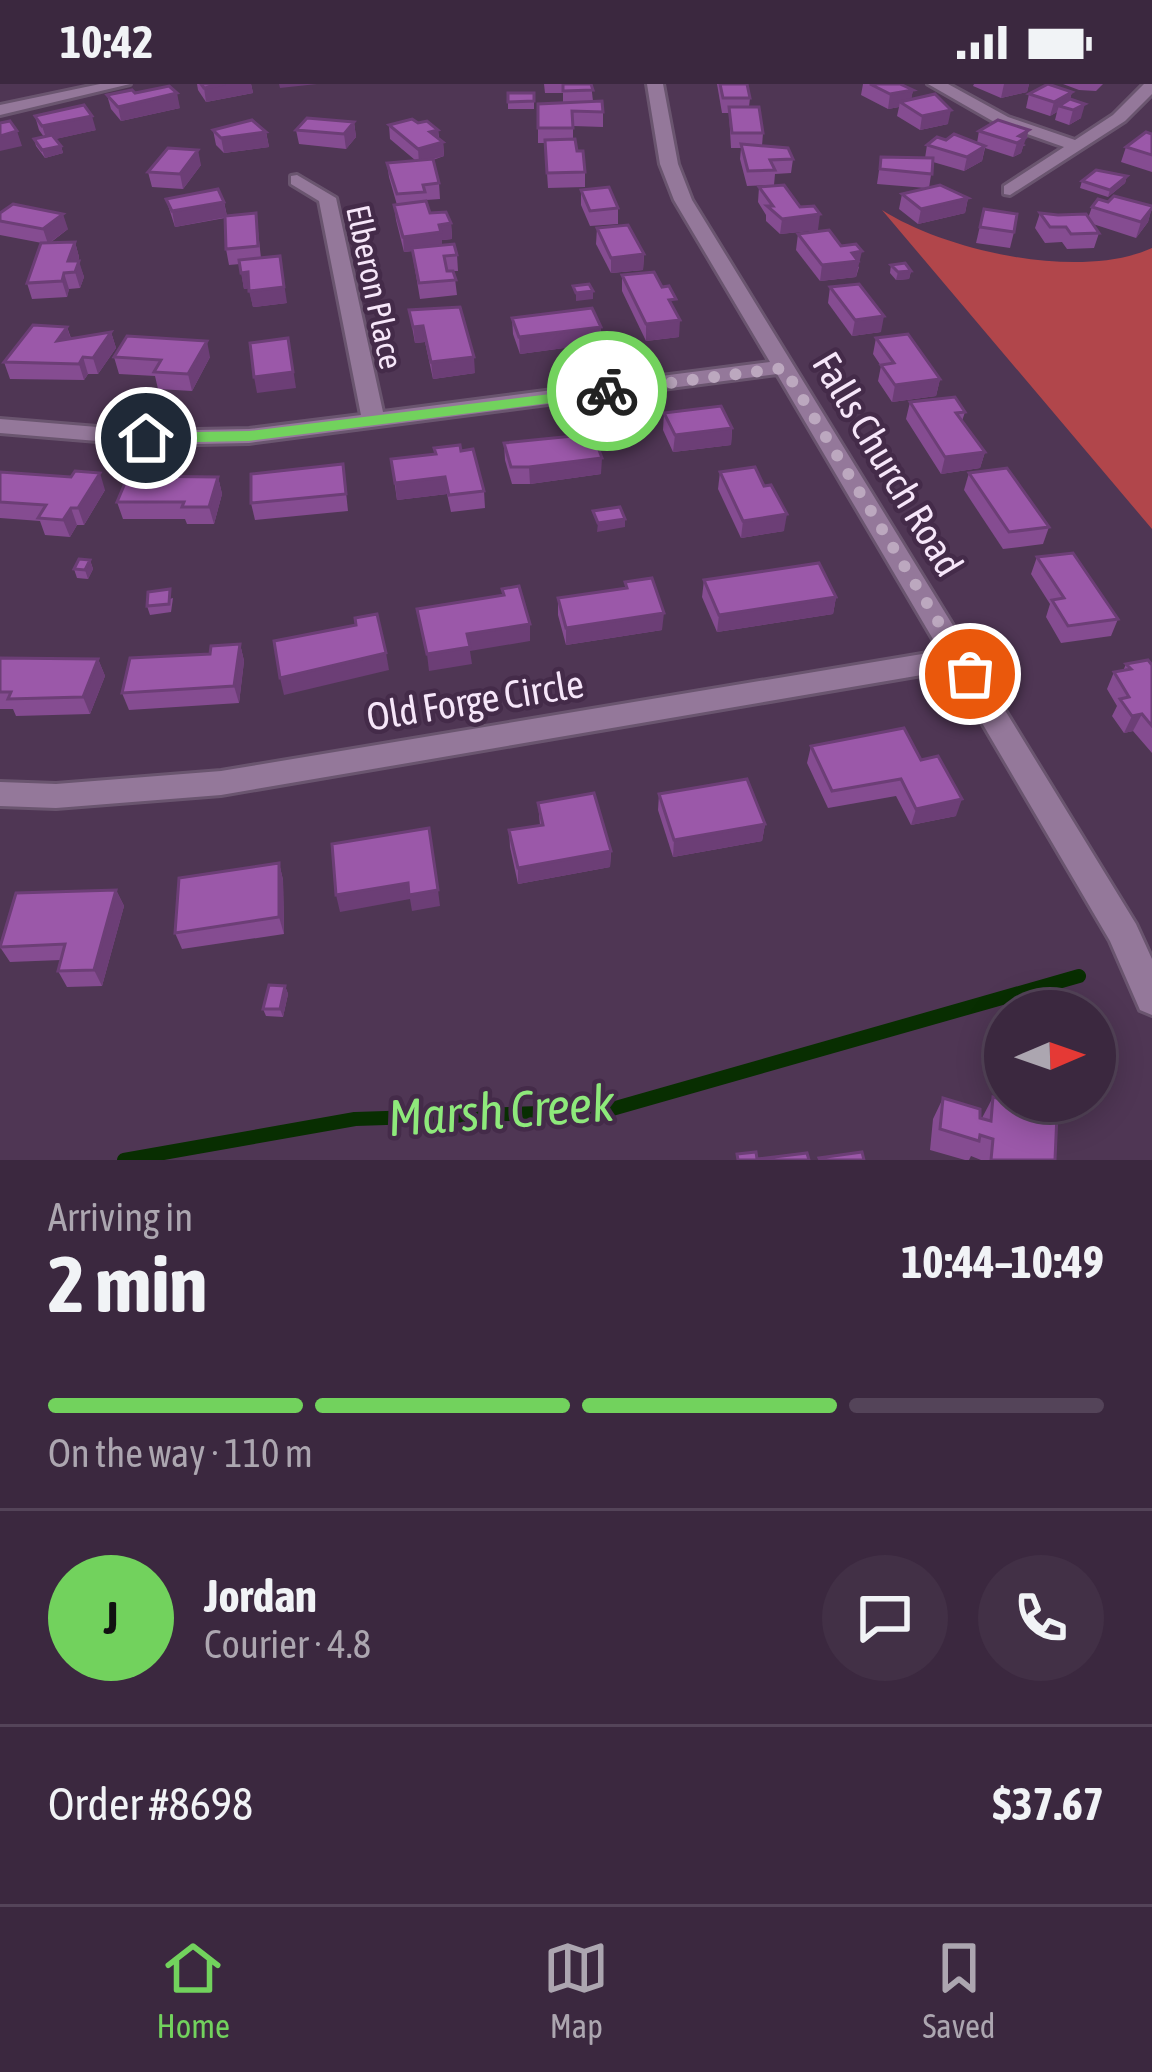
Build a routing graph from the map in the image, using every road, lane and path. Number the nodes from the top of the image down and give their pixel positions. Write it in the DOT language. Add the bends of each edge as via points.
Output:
graph roads {
  1 [pos="122,84"];
  2 [pos="655,84"];
  3 [pos="936,84"];
  4 [pos="1152,85"];
  5 [pos="0,110"];
  6 [pos="1077,146"];
  7 [pos="297,180"];
  8 [pos="1010,190"];
  9 [pos="784,368"];
  10 [pos="374,423"];
  11 [pos="0,426"];
  12 [pos="961,658"];
  13 [pos="0,794"];
  14 [pos="1152,999"];
  1 -- 5 [label="street"];
  2 -- 9 [label="street, Falls Church Road" via="674,182"];
  3 -- 6 [label="street" via="1002,120"];
  4 -- 6 [label="street"];
  6 -- 8 [label="street"];
  7 -- 10 [label="street, Elberon Place" via="327,198"];
  9 -- 10 [label="street"];
  9 -- 12 [label="street, Falls Church Road"];
  10 -- 11 [label="street" via="200,438"];
  12 -- 13 [label="street, Old Forge Circle" via="221,783"];
  12 -- 14 [label="street, Falls Church Road" via="1124,934"];
}
